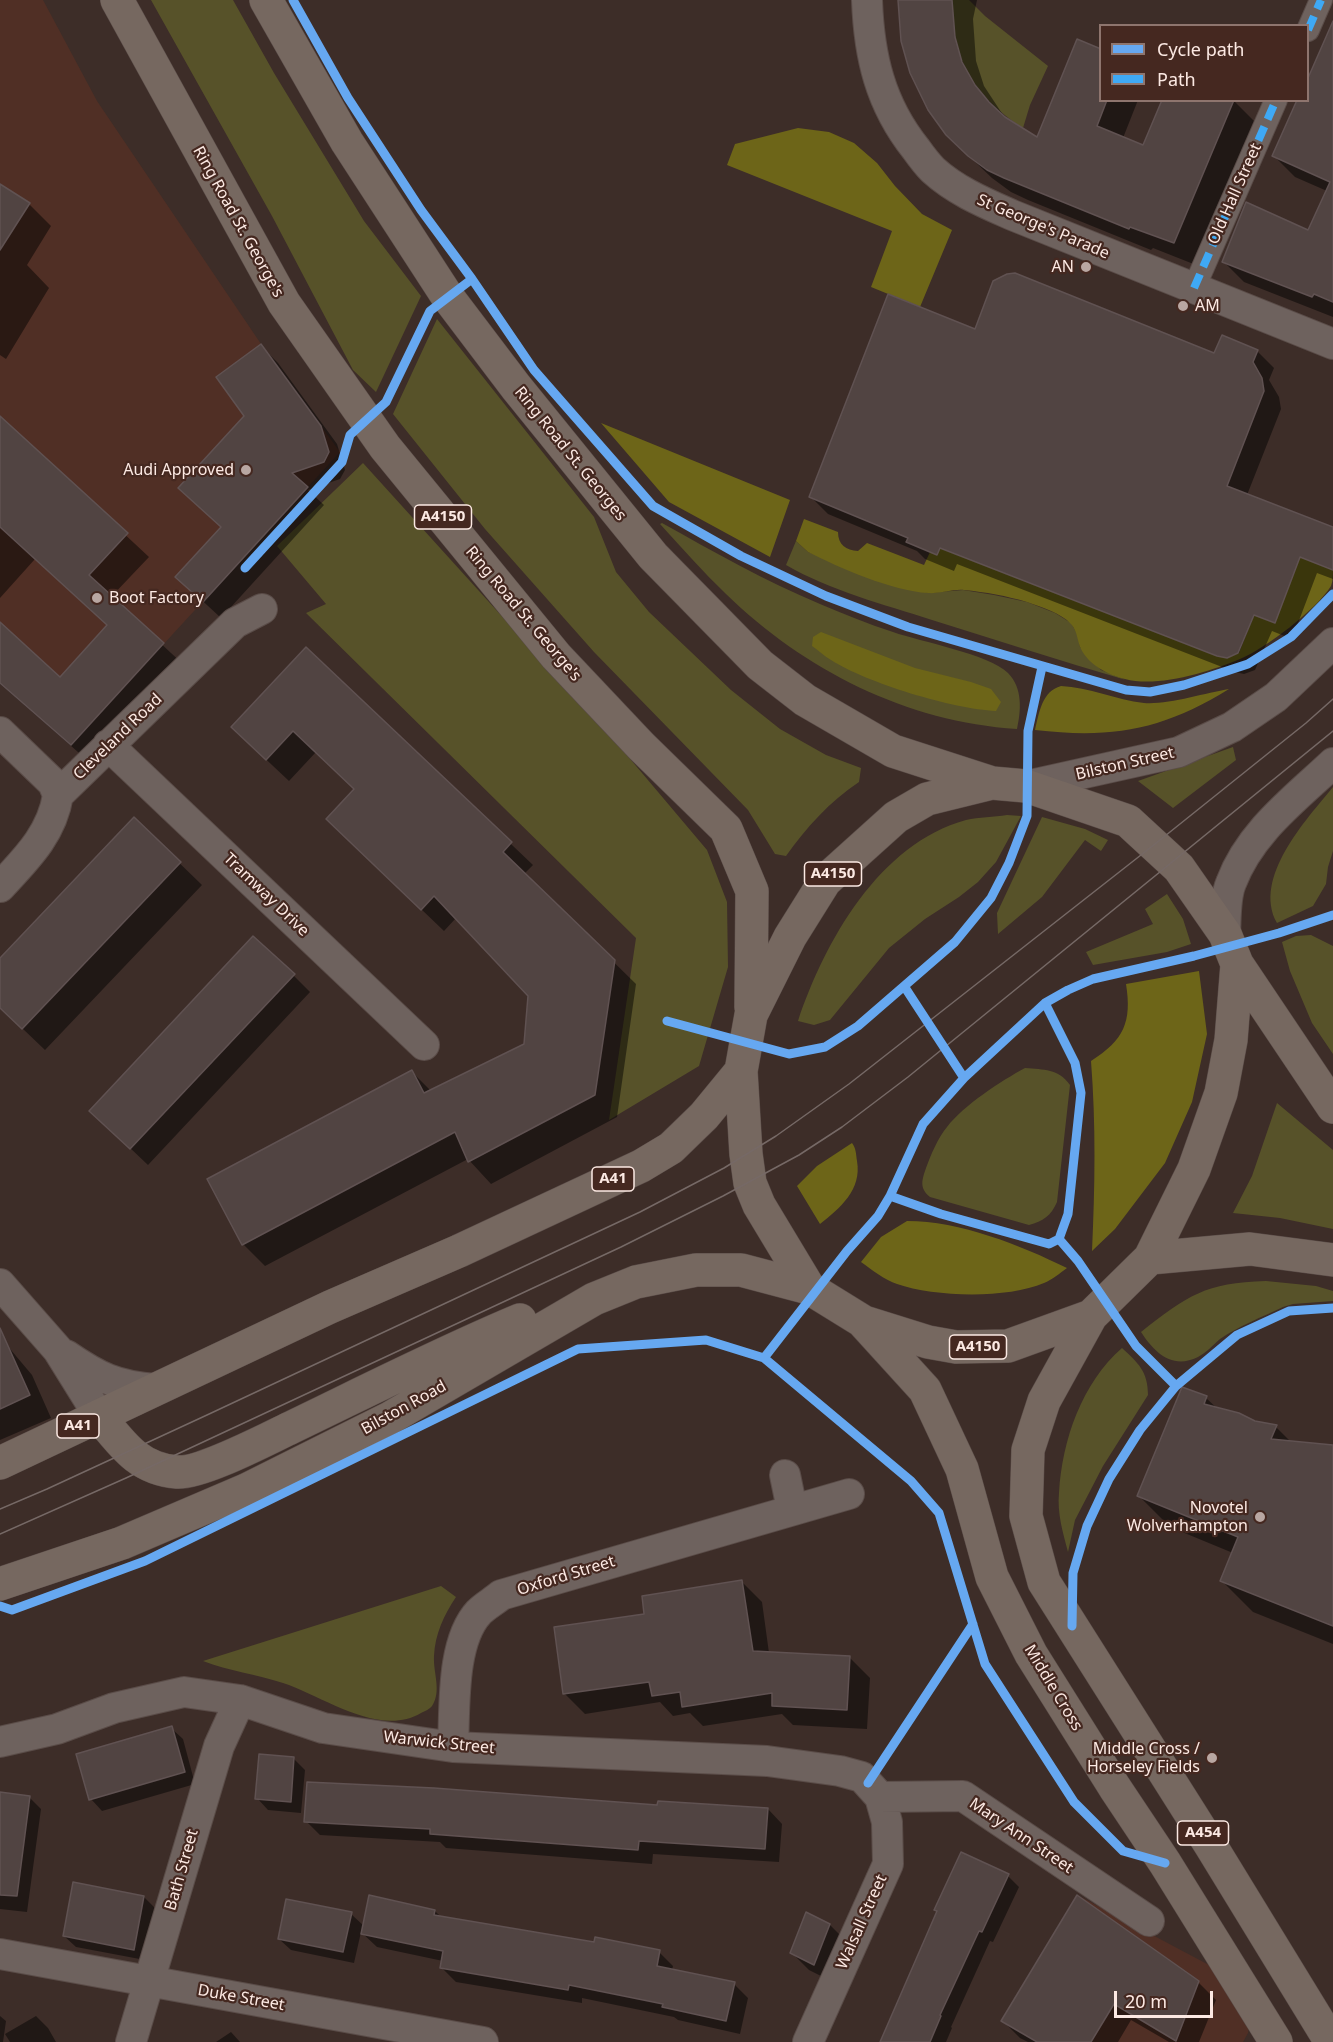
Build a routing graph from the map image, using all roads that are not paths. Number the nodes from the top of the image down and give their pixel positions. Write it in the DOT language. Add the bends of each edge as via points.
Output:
graph roads {
  1 [pos="117,0"];
  2 [pos="266,0"];
  3 [pos="867,0"];
  4 [pos="1321,0"];
  5 [pos="1309,28"];
  6 [pos="1275,102"];
  7 [pos="1194,288"];
  8 [pos="1333,344"];
  9 [pos="262,609"];
  10 [pos="1333,643"];
  11 [pos="0,732"];
  12 [pos="108,745"];
  13 [pos="1333,763"];
  14 [pos="992,783"];
  15 [pos="1026,786"];
  16 [pos="58,795"];
  17 [pos="0,887"];
  18 [pos="1225,934"];
  19 [pos="1237,964"];
  20 [pos="752,1015"];
  21 [pos="423,1045"];
  22 [pos="741,1071"];
  23 [pos="1333,1107"];
  24 [pos="1150,1258"];
  25 [pos="1333,1260"];
  26 [pos="0,1284"];
  27 [pos="809,1288"];
  28 [pos="594,1299"];
  29 [pos="1091,1316"];
  30 [pos="864,1322"];
  31 [pos="58,1350"];
  32 [pos="156,1389"];
  33 [pos="99,1416"];
  34 [pos="0,1462"];
  35 [pos="785,1475"];
  36 [pos="849,1494"];
  37 [pos="792,1509"];
  38 [pos="0,1584"];
  39 [pos="240,1700"];
  40 [pos="0,1742"];
  41 [pos="453,1747"];
  42 [pos="880,1797"];
  43 [pos="1149,1921"];
  44 [pos="0,1954"];
  45 [pos="150,1981"];
  46 [pos="131,2042"];
  47 [pos="483,2042"];
  48 [pos="808,2042"];
  49 [pos="1276,2042"];
  50 [pos="1331,2042"];
  1 -- 20 [label="highway, Ring Road St. George's / A4150" via="284,303 385,447 556,656 726,829 752,891"];
  2 -- 14 [label="highway, Ring Road St. Georges / A4150" via="347,142 447,296 654,556 760,665 805,700 893,751"];
  3 -- 7 [label="street, St George's Parade" via="868,37 881,88 900,128 933,170 969,195 1012,215"];
  4 -- 5 [label="street"];
  6 -- 7 [label="street, Old Hall Street"];
  7 -- 8 [label="street, St George's Parade"];
  9 -- 12 [label="street, Cleveland Road" via="235,623"];
  10 -- 15 [label="street, Bilston Street" via="1276,697 1232,727 1179,752"];
  11 -- 16 [label="street" via="53,783"];
  12 -- 16 [label="street, Cleveland Road"];
  12 -- 21 [label="street, Tramway Drive"];
  13 -- 18 [label="street" via="1254,841 1230,884"];
  14 -- 15 [label="highway, A4150"];
  14 -- 20 [label="highway, A4150" via="927,799 896,817 825,881 790,937"];
  15 -- 18 [label="highway, A4150" via="1128,820 1179,868"];
  16 -- 17 [label="street" via="50,826 33,852"];
  18 -- 19 [label="highway, A4150"];
  19 -- 23 [label="highway, A4150"];
  19 -- 24 [label="highway, A4150" via="1231,1040 1221,1093 1194,1169"];
  20 -- 22 [label="highway, A4150"];
  22 -- 27 [label="highway, A4150" via="750,1183"];
  22 -- 32 [label="highway, A41" via="671,1148 641,1166"];
  24 -- 25 [label="highway" via="1250,1249"];
  24 -- 29 [label="highway, A4150"];
  26 -- 31 [label="street"];
  27 -- 28 [label="highway, Bilston Road" via="741,1270 696,1270 636,1282"];
  27 -- 30 [label="highway, A4150"];
  28 -- 33 [label="highway" via="532,1315 468,1342 246,1449 193,1470 180,1473 136,1459"];
  28 -- 38 [label="highway, Bilston Road" via="390,1418 246,1490 122,1543"];
  29 -- 30 [label="highway, A4150" via="1008,1346 928,1342"];
  29 -- 50 [label="highway, A454" via="1044,1401 1028,1450 1026,1516 1044,1582"];
  30 -- 49 [label="highway, Middle Cross / A454" via="925,1390 962,1469 992,1577 1031,1654"];
  31 -- 32 [label="street" via="92,1374 133,1387"];
  31 -- 33 [label="street"];
  32 -- 33 [label="highway, A41"];
  33 -- 34 [label="highway, A41"];
  35 -- 37 [label="street"];
  36 -- 37 [label="street, Oxford Street"];
  37 -- 41 [label="street, Oxford Street" via="501,1595 479,1613 466,1633 457,1671"];
  39 -- 40 [label="street, Warwick Street" via="184,1692"];
  39 -- 41 [label="street, Warwick Street" via="324,1728"];
  39 -- 45 [label="street, Bath Street" via="219,1746"];
  41 -- 42 [label="street, Warwick Street" via="767,1761 862,1777"];
  42 -- 43 [label="street, Mary Ann Street" via="963,1796"];
  42 -- 48 [label="street, Walsall Street" via="887,1822 888,1864"];
  44 -- 45 [label="street, Duke Street"];
  45 -- 46 [label="street, Bath Street"];
  45 -- 47 [label="street, Duke Street"];
}
